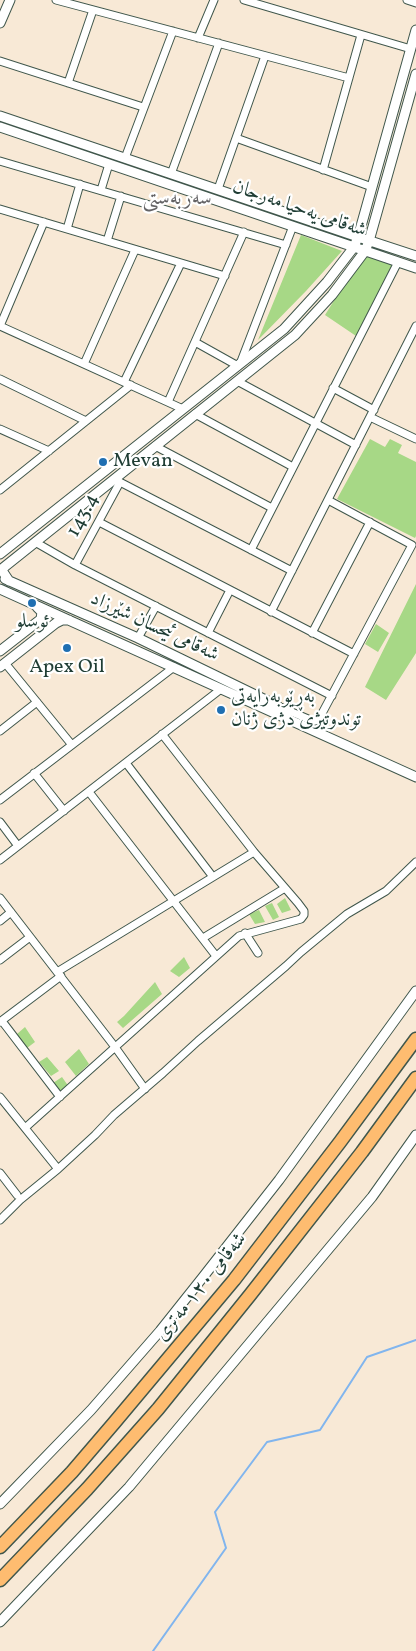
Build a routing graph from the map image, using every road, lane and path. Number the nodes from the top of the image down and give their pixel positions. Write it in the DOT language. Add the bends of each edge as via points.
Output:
graph roads {
  1 [pos="10,0"];
  2 [pos="56,0"];
  3 [pos="214,0"];
  4 [pos="244,0"];
  5 [pos="280,0"];
  6 [pos="407,0"];
  7 [pos="416,3"];
  8 [pos="277,9"];
  9 [pos="93,10"];
  10 [pos="0,22"];
  11 [pos="416,30"];
  12 [pos="173,31"];
  13 [pos="361,35"];
  14 [pos="198,38"];
  15 [pos="218,43"];
  16 [pos="411,49"];
  17 [pos="265,56"];
  18 [pos="0,61"];
  19 [pos="404,73"];
  20 [pos="416,75"];
  21 [pos="349,78"];
  22 [pos="68,83"];
  23 [pos="144,107"];
  24 [pos="0,116"];
  25 [pos="0,127"];
  26 [pos="236,138"];
  27 [pos="125,158"];
  28 [pos="0,161"];
  29 [pos="109,164"];
  30 [pos="153,167"];
  31 [pos="323,170"];
  32 [pos="171,174"];
  33 [pos="149,178"];
  34 [pos="80,184"];
  35 [pos="372,187"];
  36 [pos="218,189"];
  37 [pos="100,190"];
  38 [pos="121,196"];
  39 [pos="0,209"];
  40 [pos="44,222"];
  41 [pos="293,226"];
  42 [pos="67,229"];
  43 [pos="244,232"];
  44 [pos="359,233"];
  45 [pos="370,236"];
  46 [pos="107,241"];
  47 [pos="286,245"];
  48 [pos="135,250"];
  49 [pos="352,250"];
  50 [pos="365,251"];
  51 [pos="416,256"];
  52 [pos="359,260"];
  53 [pos="398,262"];
  54 [pos="181,263"];
  55 [pos="416,268"];
  56 [pos="225,276"];
  57 [pos="416,326"];
  58 [pos="195,342"];
  59 [pos="84,364"];
  60 [pos="239,365"];
  61 [pos="0,379"];
  62 [pos="237,381"];
  63 [pos="127,384"];
  64 [pos="333,388"];
  65 [pos="168,402"];
  66 [pos="183,409"];
  67 [pos="374,410"];
  68 [pos="195,414"];
  69 [pos="370,417"];
  70 [pos="86,421"];
  71 [pos="315,423"];
  72 [pos="164,424"];
  73 [pos="0,429"];
  74 [pos="171,433"];
  75 [pos="416,438"];
  76 [pos="356,445"];
  77 [pos="155,446"];
  78 [pos="49,451"];
  79 [pos="293,467"];
  80 [pos="117,480"];
  81 [pos="0,490"];
  82 [pos="328,500"];
  83 [pos="272,508"];
  84 [pos="99,522"];
  85 [pos="370,522"];
  86 [pos="35,542"];
  87 [pos="251,550"];
  88 [pos="0,554"];
  89 [pos="76,565"];
  90 [pos="1,571"];
  91 [pos="292,571"];
  92 [pos="0,589"];
  93 [pos="230,590"];
  94 [pos="35,605"];
  95 [pos="156,606"];
  96 [pos="271,612"];
  97 [pos="68,620"];
  98 [pos="38,622"];
  99 [pos="115,628"];
  100 [pos="46,631"];
  101 [pos="208,632"];
  102 [pos="312,633"];
  103 [pos="110,638"];
  104 [pos="138,638"];
  105 [pos="0,651"];
  106 [pos="354,654"];
  107 [pos="3,665"];
  108 [pos="174,667"];
  109 [pos="221,689"];
  110 [pos="332,696"];
  111 [pos="37,702"];
  112 [pos="276,705"];
  113 [pos="288,718"];
  114 [pos="0,731"];
  115 [pos="162,734"];
  116 [pos="72,745"];
  117 [pos="126,763"];
  118 [pos="34,774"];
  119 [pos="416,777"];
  120 [pos="89,792"];
  121 [pos="0,800"];
  122 [pos="64,811"];
  123 [pos="0,822"];
  124 [pos="18,846"];
  125 [pos="254,852"];
  126 [pos="0,860"];
  127 [pos="416,862"];
  128 [pos="213,877"];
  129 [pos="286,888"];
  130 [pos="0,898"];
  131 [pos="174,901"];
  132 [pos="11,912"];
  133 [pos="0,920"];
  134 [pos="246,933"];
  135 [pos="30,937"];
  136 [pos="203,938"];
  137 [pos="258,953"];
  138 [pos="216,956"];
  139 [pos="0,960"];
  140 [pos="59,974"];
  141 [pos="416,991"];
  142 [pos="1,1022"];
  143 [pos="416,1039"];
  144 [pos="115,1047"];
  145 [pos="416,1078"];
  146 [pos="145,1089"];
  147 [pos="60,1097"];
  148 [pos="1,1100"];
  149 [pos="25,1128"];
  150 [pos="416,1135"];
  151 [pos="58,1169"];
  152 [pos="0,1173"];
  153 [pos="17,1195"];
  154 [pos="0,1220"];
  155 [pos="0,1504"];
  156 [pos="0,1547"];
  157 [pos="0,1580"];
  158 [pos="0,1622"];
  1 -- 10 [label="street"];
  2 -- 9 [label="street"];
  3 -- 14 [label="street"];
  4 -- 8 [label="street"];
  5 -- 8 [label="street"];
  6 -- 7 [label="street"];
  8 -- 13 [label="street"];
  9 -- 12 [label="street"];
  9 -- 22 [label="street"];
  11 -- 16 [label="street"];
  12 -- 14 [label="street"];
  12 -- 23 [label="street"];
  13 -- 16 [label="street"];
  13 -- 21 [label="street"];
  14 -- 15 [label="street"];
  15 -- 17 [label="street"];
  15 -- 32 [label="street"];
  16 -- 19 [label="street"];
  17 -- 21 [label="street"];
  17 -- 26 [label="street"];
  18 -- 22 [label="street"];
  19 -- 20 [label="street"];
  19 -- 35 [label="street"];
  20 -- 45 [label="street"];
  21 -- 31 [label="street"];
  22 -- 23 [label="street"];
  23 -- 27 [label="street"];
  24 -- 27 [label="street, شەقامی یەحیا مەرجان"];
  25 -- 29 [label="street, شەقامی یەحیا مەرجان"];
  26 -- 31 [label="street"];
  26 -- 36 [label="street"];
  27 -- 30 [label="street, شەقامی یەحیا مەرجان"];
  28 -- 34 [label="street"];
  29 -- 33 [label="street, شەقامی یەحیا مەرجان"];
  29 -- 37 [label="street"];
  30 -- 32 [label="street, شەقامی یەحیا مەرجان"];
  30 -- 33 [label="street"];
  31 -- 35 [label="street"];
  32 -- 36 [label="street, شەقامی یەحیا مەرجان"];
  33 -- 41 [label="street, شەقامی یەحیا مەرجان"];
  34 -- 37 [label="street"];
  34 -- 42 [label="street"];
  35 -- 44 [label="street"];
  36 -- 44 [label="street, شەقامی یەحیا مەرجان"];
  37 -- 38 [label="street"];
  38 -- 43 [label="street"];
  38 -- 46 [label="street"];
  39 -- 40 [label="street"];
  40 -- 42 [label="street"];
  40 -- 59 [label="street" via="0,326"];
  41 -- 47 [label="street"];
  41 -- 49 [label="street, شەقامی یەحیا مەرجان"];
  42 -- 46 [label="street"];
  43 -- 47 [label="street"];
  43 -- 56 [label="street"];
  44 -- 45 [label="street, شەقامی یەحیا مەرجان"];
  44 -- 49 [label="street"];
  45 -- 50 [label="street"];
  45 -- 51 [label="street, شەقامی یەحیا مەرجان"];
  46 -- 48 [label="street"];
  47 -- 60 [label="street"];
  48 -- 54 [label="street"];
  48 -- 59 [label="street"];
  49 -- 50 [label="street, شەقامی یەحیا مەرجان"];
  49 -- 52 [label="street"];
  49 -- 60 [label="street" via="284,330"];
  50 -- 52 [label="street"];
  50 -- 53 [label="street, شەقامی یەحیا مەرجان"];
  52 -- 62 [label="street" via="295,335"];
  53 -- 55 [label="street, شەقامی یەحیا مەرجان"];
  53 -- 64 [label="street"];
  54 -- 56 [label="street"];
  54 -- 63 [label="street"];
  56 -- 58 [label="street"];
  57 -- 67 [label="street"];
  58 -- 60 [label="street"];
  58 -- 65 [label="street"];
  59 -- 63 [label="street"];
  60 -- 66 [label="street"];
  61 -- 70 [label="street"];
  62 -- 68 [label="street"];
  62 -- 71 [label="street"];
  63 -- 65 [label="street"];
  63 -- 70 [label="street"];
  64 -- 67 [label="street"];
  64 -- 71 [label="street"];
  65 -- 66 [label="street"];
  66 -- 72 [label="street"];
  67 -- 69 [label="street"];
  68 -- 74 [label="street"];
  68 -- 79 [label="street"];
  69 -- 75 [label="street"];
  69 -- 76 [label="street"];
  70 -- 78 [label="street"];
  71 -- 76 [label="street"];
  71 -- 79 [label="street"];
  72 -- 74 [label="street"];
  72 -- 88 [label="street"];
  73 -- 78 [label="street"];
  74 -- 77 [label="street"];
  76 -- 82 [label="street"];
  77 -- 80 [label="street"];
  77 -- 83 [label="street"];
  78 -- 81 [label="street"];
  79 -- 83 [label="street"];
  80 -- 84 [label="street, 143.4"];
  80 -- 86 [label="street"];
  80 -- 87 [label="street"];
  82 -- 85 [label="street"];
  82 -- 91 [label="street"];
  83 -- 87 [label="street"];
  84 -- 89 [label="street, 143.4"];
  84 -- 93 [label="street"];
  85 -- 102 [label="street"];
  85 -- 106 [label="street" via="412,545"];
  86 -- 89 [label="street"];
  86 -- 90 [label="street"];
  87 -- 91 [label="street"];
  89 -- 95 [label="street"];
  90 -- 99 [label="street, شەقامی ئیحسان شێرزاد" via="10,581"];
  91 -- 96 [label="street"];
  92 -- 94 [label="street, شەقامی ئیحسان شێرزاد"];
  93 -- 96 [label="street"];
  93 -- 101 [label="street"];
  94 -- 97 [label="street, شەقامی ئیحسان شێرزاد"];
  94 -- 98 [label="street" via="42,613"];
  95 -- 101 [label="street"];
  95 -- 104 [label="street"];
  96 -- 102 [label="street"];
  97 -- 100 [label="street" via="59,621"];
  97 -- 103 [label="street, شەقامی ئیحسان شێرزاد"];
  98 -- 100 [label="street" via="44,623"];
  98 -- 105 [label="street"];
  99 -- 103 [label="street"];
  99 -- 104 [label="street, شەقامی ئیحسان شێرزاد"];
  100 -- 107 [label="street"];
  101 -- 110 [label="street"];
  102 -- 106 [label="street"];
  103 -- 108 [label="street, شەقامی ئیحسان شێرزاد"];
  104 -- 112 [label="street, شەقامی ئیحسان شێرزاد"];
  106 -- 110 [label="street"];
  107 -- 111 [label="street"];
  108 -- 109 [label="street, شەقامی ئیحسان شێرزاد"];
  108 -- 116 [label="street"];
  109 -- 113 [label="street, شەقامی ئیحسان شێرزاد"];
  109 -- 115 [label="street"];
  110 -- 112 [label="street" via="319,719 315,720"];
  111 -- 114 [label="street"];
  111 -- 116 [label="street"];
  112 -- 113 [label="street, شەقامی ئیحسان شێرزاد"];
  113 -- 119 [label="street, شەقامی ئیحسان شێرزاد"];
  115 -- 117 [label="street"];
  115 -- 125 [label="street"];
  116 -- 118 [label="street"];
  117 -- 120 [label="street"];
  117 -- 128 [label="street"];
  118 -- 121 [label="street"];
  118 -- 122 [label="street"];
  120 -- 122 [label="street"];
  120 -- 131 [label="street"];
  122 -- 124 [label="street"];
  123 -- 124 [label="street"];
  124 -- 126 [label="street"];
  125 -- 128 [label="street"];
  125 -- 129 [label="street"];
  127 -- 146 [label="street" via="386,891 346,914 300,952"];
  128 -- 131 [label="street"];
  129 -- 134 [label="street" via="304,911 304,916"];
  129 -- 136 [label="street"];
  130 -- 132 [label="street"];
  131 -- 136 [label="street"];
  131 -- 140 [label="street"];
  132 -- 133 [label="street"];
  132 -- 135 [label="street"];
  134 -- 137 [label="street"];
  134 -- 138 [label="street"];
  135 -- 139 [label="street"];
  135 -- 140 [label="street"];
  136 -- 138 [label="street"];
  138 -- 144 [label="street"];
  140 -- 142 [label="street"];
  140 -- 144 [label="street"];
  141 -- 155 [label="street" via="279,1180 203,1278 91,1410"];
  142 -- 147 [label="street"];
  143 -- 156 [label="highway, شەقامی ١٢٠ مەتری" via="222,1295 72,1472"];
  144 -- 146 [label="street"];
  144 -- 147 [label="street"];
  145 -- 157 [label="highway, شەقامی ١٢٠ مەتری" via="362,1152 164,1401 87,1489"];
  146 -- 151 [label="street"];
  147 -- 149 [label="street"];
  148 -- 149 [label="street"];
  149 -- 151 [label="street"];
  150 -- 158 [label="street" via="372,1197 129,1487"];
  151 -- 154 [label="street"];
  152 -- 153 [label="street"];
}
